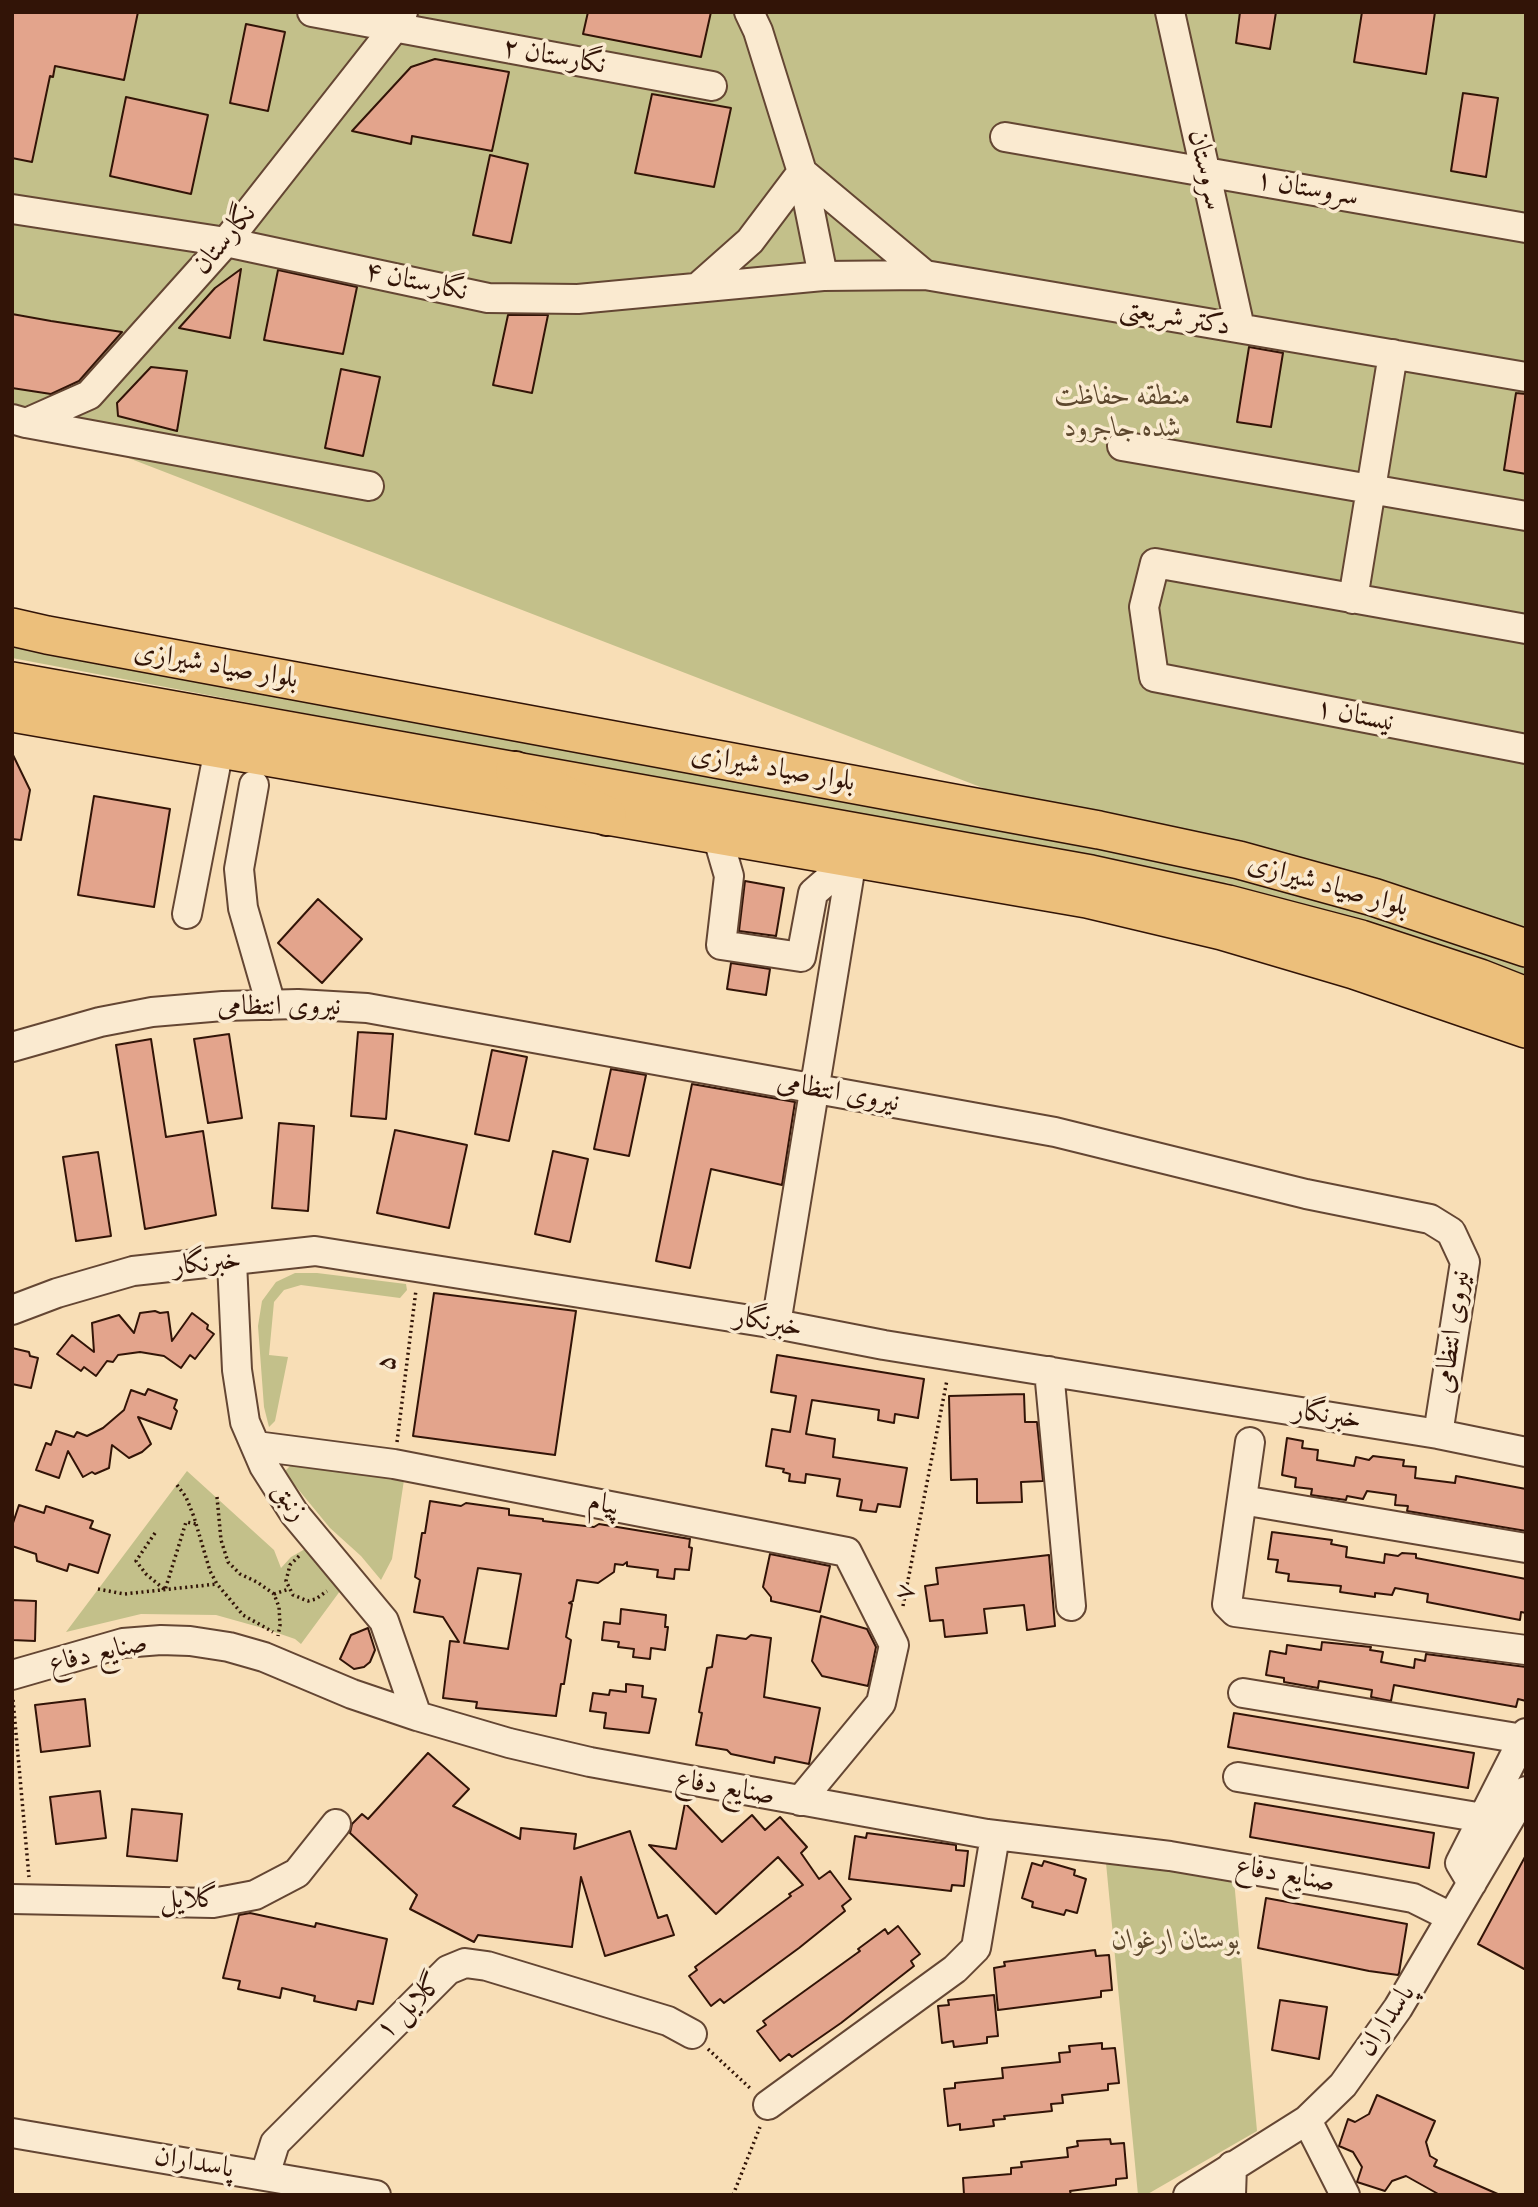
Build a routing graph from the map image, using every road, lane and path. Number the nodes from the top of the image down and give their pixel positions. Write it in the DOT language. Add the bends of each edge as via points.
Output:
graph roads {
  1 [pos="312,12"];
  2 [pos="749,12"];
  3 [pos="1170,12"];
  4 [pos="399,20"];
  5 [pos="712,86"];
  6 [pos="1005,137"];
  7 [pos="802,172"];
  8 [pos="1205,172"];
  9 [pos="12,209"];
  10 [pos="1526,228"];
  11 [pos="226,242"];
  12 [pos="925,275"];
  13 [pos="823,276"];
  14 [pos="697,288"];
  15 [pos="1240,328"];
  16 [pos="1393,354"];
  17 [pos="1526,377"];
  18 [pos="19,421"];
  19 [pos="1122,446"];
  20 [pos="369,486"];
  21 [pos="1371,489"];
  22 [pos="1526,516"];
  23 [pos="1353,599"];
  24 [pos="12,627"];
  25 [pos="1526,629"];
  26 [pos="12,681"];
  27 [pos="12,713"];
  28 [pos="219,749"];
  29 [pos="1526,749"];
  30 [pos="515,771"];
  31 [pos="254,785"];
  32 [pos="607,816"];
  33 [pos="718,835"];
  34 [pos="852,859"];
  35 [pos="187,914"];
  36 [pos="1526,948"];
  37 [pos="1526,996"];
  38 [pos="271,1005"];
  39 [pos="1526,1029"];
  40 [pos="12,1047"];
  41 [pos="815,1088"];
  42 [pos="232,1262"];
  43 [pos="419,1267"];
  44 [pos="12,1310"];
  45 [pos="776,1324"];
  46 [pos="951,1356"];
  47 [pos="1049,1371"];
  48 [pos="1438,1434"];
  49 [pos="1250,1442"];
  50 [pos="256,1446"];
  51 [pos="1526,1452"];
  52 [pos="394,1464"];
  53 [pos="177,1485"];
  54 [pos="217,1497"];
  55 [pos="1242,1500"];
  56 [pos="197,1524"];
  57 [pos="155,1533"];
  58 [pos="1526,1548"];
  59 [pos="339,1564"];
  60 [pos="286,1581"];
  61 [pos="217,1584"];
  62 [pos="99,1589"];
  63 [pos="289,1589"];
  64 [pos="166,1590"];
  65 [pos="274,1594"];
  66 [pos="1071,1606"];
  67 [pos="894,1645"];
  68 [pos="274,1646"];
  69 [pos="1526,1650"];
  70 [pos="12,1675"];
  71 [pos="12,1691"];
  72 [pos="1243,1693"];
  73 [pos="417,1716"];
  74 [pos="1524,1736"];
  75 [pos="1238,1777"];
  76 [pos="1526,1791"];
  77 [pos="800,1801"];
  78 [pos="336,1824"];
  79 [pos="1505,1827"];
  80 [pos="995,1836"];
  81 [pos="21,1899"];
  82 [pos="1451,1917"];
  83 [pos="692,2034"];
  84 [pos="768,2105"];
  85 [pos="1307,2120"];
  86 [pos="12,2133"];
  87 [pos="1232,2166"];
  88 [pos="265,2175"];
  89 [pos="376,2195"];
  90 [pos="733,2195"];
  91 [pos="1188,2195"];
  92 [pos="1231,2195"];
  93 [pos="1345,2195"];
  1 -- 4 [label="street, نگارستان ۲"];
  2 -- 7 [label="street"];
  3 -- 8 [label="street, سروستان"];
  4 -- 5 [label="street, نگارستان ۲"];
  4 -- 11 [label="street, نگارستان"];
  6 -- 8 [label="street, سروستان ۱"];
  7 -- 12 [label="street"];
  7 -- 13 [label="street"];
  7 -- 14 [label="street" via="750,241"];
  8 -- 10 [label="street, سروستان ۱"];
  8 -- 15 [label="street, سروستان"];
  9 -- 11 [label="street, نگارستان ۴"];
  11 -- 14 [label="street, نگارستان ۴" via="488,298 578,299"];
  11 -- 18 [label="street, نگارستان" via="89,395"];
  12 -- 13 [label="street, دکتر شریعتی"];
  12 -- 15 [label="street, دکتر شریعتی"];
  13 -- 14 [label="street, نگارستان ۴"];
  15 -- 16 [label="street, دکتر شریعتی"];
  16 -- 17 [label="street, دکتر شریعتی"];
  16 -- 21 [label="street"];
  18 -- 20 [label="street"];
  19 -- 21 [label="street"];
  21 -- 22 [label="street"];
  21 -- 23 [label="street"];
  23 -- 25 [label="street"];
  23 -- 29 [label="street, نیستان ۱" via="1155,563 1144,607 1154,677"];
  24 -- 36 [label="main road, بلوار صیاد شیرازی" via="1099,830 1239,860 1373,897"];
  26 -- 30 [label="main road, بلوار صیاد شیرازی"];
  27 -- 28 [label="main road"];
  28 -- 32 [label="main road"];
  28 -- 35 [label="street"];
  30 -- 32 [label="highway"];
  30 -- 37 [label="main road, بلوار صیاد شیرازی" via="1091,874 1216,901 1361,940"];
  31 -- 38 [label="street" via="239,869 243,908"];
  32 -- 33 [label="main road"];
  33 -- 34 [label="main road"];
  33 -- 34 [label="street" via="729,876 721,945 801,957 813,893"];
  34 -- 39 [label="main road" via="1087,899 1222,931"];
  34 -- 41 [label="street"];
  38 -- 40 [label="street, نیروی انتظامی" via="152,1012"];
  38 -- 41 [label="street, نیروی انتظامی" via="367,1008"];
  41 -- 45 [label="street"];
  41 -- 48 [label="street, نیروی انتظامی" via="1055,1132 1306,1194 1430,1219 1451,1232 1465,1262"];
  42 -- 43 [label="street, خبرنگار" via="315,1251"];
  42 -- 44 [label="street, خبرنگار" via="133,1271"];
  42 -- 50 [label="street, زنبق" via="237,1370 245,1422"];
  43 -- 45 [label="street, خبرنگار"];
  43 -- 52 [label="path, ۵"];
  45 -- 46 [label="street, خبرنگار"];
  46 -- 47 [label="street, خبرنگار"];
  46 -- 67 [label="path, ۷"];
  47 -- 48 [label="street, خبرنگار"];
  47 -- 66 [label="street"];
  48 -- 51 [label="street, خبرنگار"];
  49 -- 55 [label="street"];
  50 -- 52 [label="street, پیام"];
  50 -- 59 [label="street, زنبق" via="294,1513"];
  52 -- 67 [label="street, پیام" via="847,1552"];
  53 -- 56 [label="path"];
  54 -- 65 [label="path" via="228,1562"];
  55 -- 58 [label="street"];
  55 -- 69 [label="street" via="1227,1604 1234,1612"];
  56 -- 61 [label="path"];
  56 -- 64 [label="path" via="186,1522"];
  57 -- 64 [label="path" via="136,1561"];
  59 -- 63 [label="path" via="328,1589 316,1599 300,1599"];
  59 -- 73 [label="street, زنبق" via="384,1621"];
  60 -- 63 [label="path"];
  61 -- 64 [label="path"];
  61 -- 68 [label="path" via="243,1615 267,1629"];
  62 -- 64 [label="path" via="124,1594"];
  63 -- 65 [label="path"];
  65 -- 68 [label="path" via="279,1607"];
  67 -- 77 [label="street" via="881,1703"];
  68 -- 70 [label="street, صنایع دفاع" via="161,1640 123,1643"];
  68 -- 73 [label="street, صنایع دفاع" via="352,1693"];
  71 -- 81 [label="path"];
  72 -- 74 [label="street"];
  73 -- 77 [label="street, صنایع دفاع" via="590,1762"];
  74 -- 79 [label="street"];
  75 -- 79 [label="street"];
  76 -- 79 [label="street, پاسداران"];
  77 -- 80 [label="street, صنایع دفاع"];
  78 -- 81 [label="street, گلایل" via="298,1873 255,1895 213,1903"];
  79 -- 82 [label="street, پاسداران"];
  80 -- 82 [label="street, صنایع دفاع" via="1170,1856 1358,1888 1413,1898"];
  80 -- 84 [label="street" via="976,1948 955,1969"];
  82 -- 85 [label="street, پاسداران" via="1398,2008 1343,2085"];
  83 -- 84 [label="path"];
  83 -- 88 [label="street, گلایل ۱" via="655,2017 465,1963 448,1970 275,2143"];
  84 -- 90 [label="path"];
  85 -- 87 [label="street, پاسداران"];
  85 -- 93 [label="street"];
  86 -- 88 [label="street, پاسداران"];
  87 -- 91 [label="street, پاسداران"];
  87 -- 92 [label="street"];
  88 -- 89 [label="street, پاسداران"];
}
